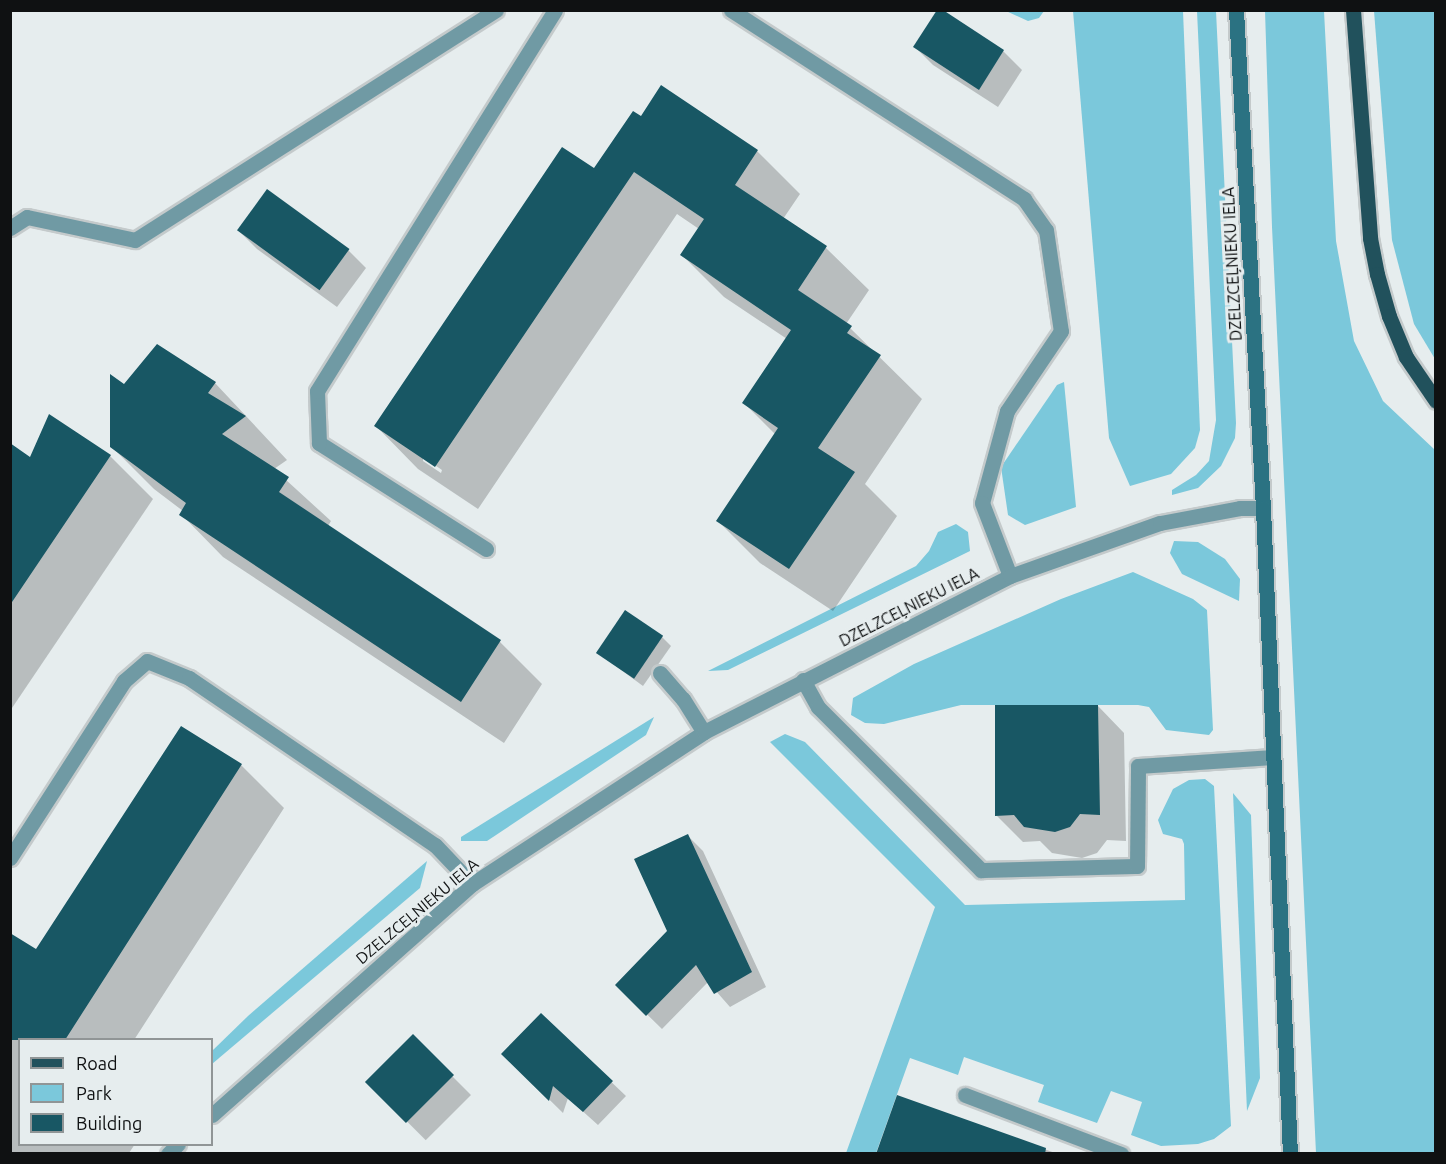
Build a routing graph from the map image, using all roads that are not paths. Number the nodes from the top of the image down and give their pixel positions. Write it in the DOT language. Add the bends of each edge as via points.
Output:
graph roads {
  1 [pos="496,10"];
  2 [pos="555,10"];
  3 [pos="730,10"];
  4 [pos="1236,10"];
  5 [pos="1353,10"];
  6 [pos="10,228"];
  7 [pos="1436,401"];
  8 [pos="1263,508"];
  9 [pos="486,549"];
  10 [pos="1010,576"];
  11 [pos="660,673"];
  12 [pos="803,680"];
  13 [pos="704,732"];
  14 [pos="1273,757"];
  15 [pos="10,858"];
  16 [pos="472,884"];
  17 [pos="965,1095"];
  18 [pos="213,1114"];
  19 [pos="1121,1154"];
  20 [pos="1290,1154"];
  1 -- 6 [label="street" via="135,240 27,217"];
  2 -- 9 [label="street" via="317,391 319,443"];
  3 -- 10 [label="street" via="1024,199 1046,230 1061,332 1007,411 982,503"];
  4 -- 8 [label="main road, DZELZCEĻNIEKU IELA"];
  5 -- 7 [label="main road" via="1370,238 1377,274 1406,357"];
  8 -- 10 [label="street, DZELZCEĻNIEKU IELA" via="1240,508 1160,523"];
  8 -- 14 [label="main road"];
  10 -- 12 [label="street, DZELZCEĻNIEKU IELA"];
  11 -- 13 [label="street"];
  12 -- 13 [label="street, DZELZCEĻNIEKU IELA"];
  12 -- 14 [label="street" via="818,707 981,870 1137,866 1138,766"];
  13 -- 16 [label="street, DZELZCEĻNIEKU IELA"];
  14 -- 20 [label="main road"];
  15 -- 16 [label="street" via="124,681 147,661 189,678 406,825 435,845"];
  16 -- 18 [label="street, DZELZCEĻNIEKU IELA"];
  17 -- 19 [label="street"];
}
